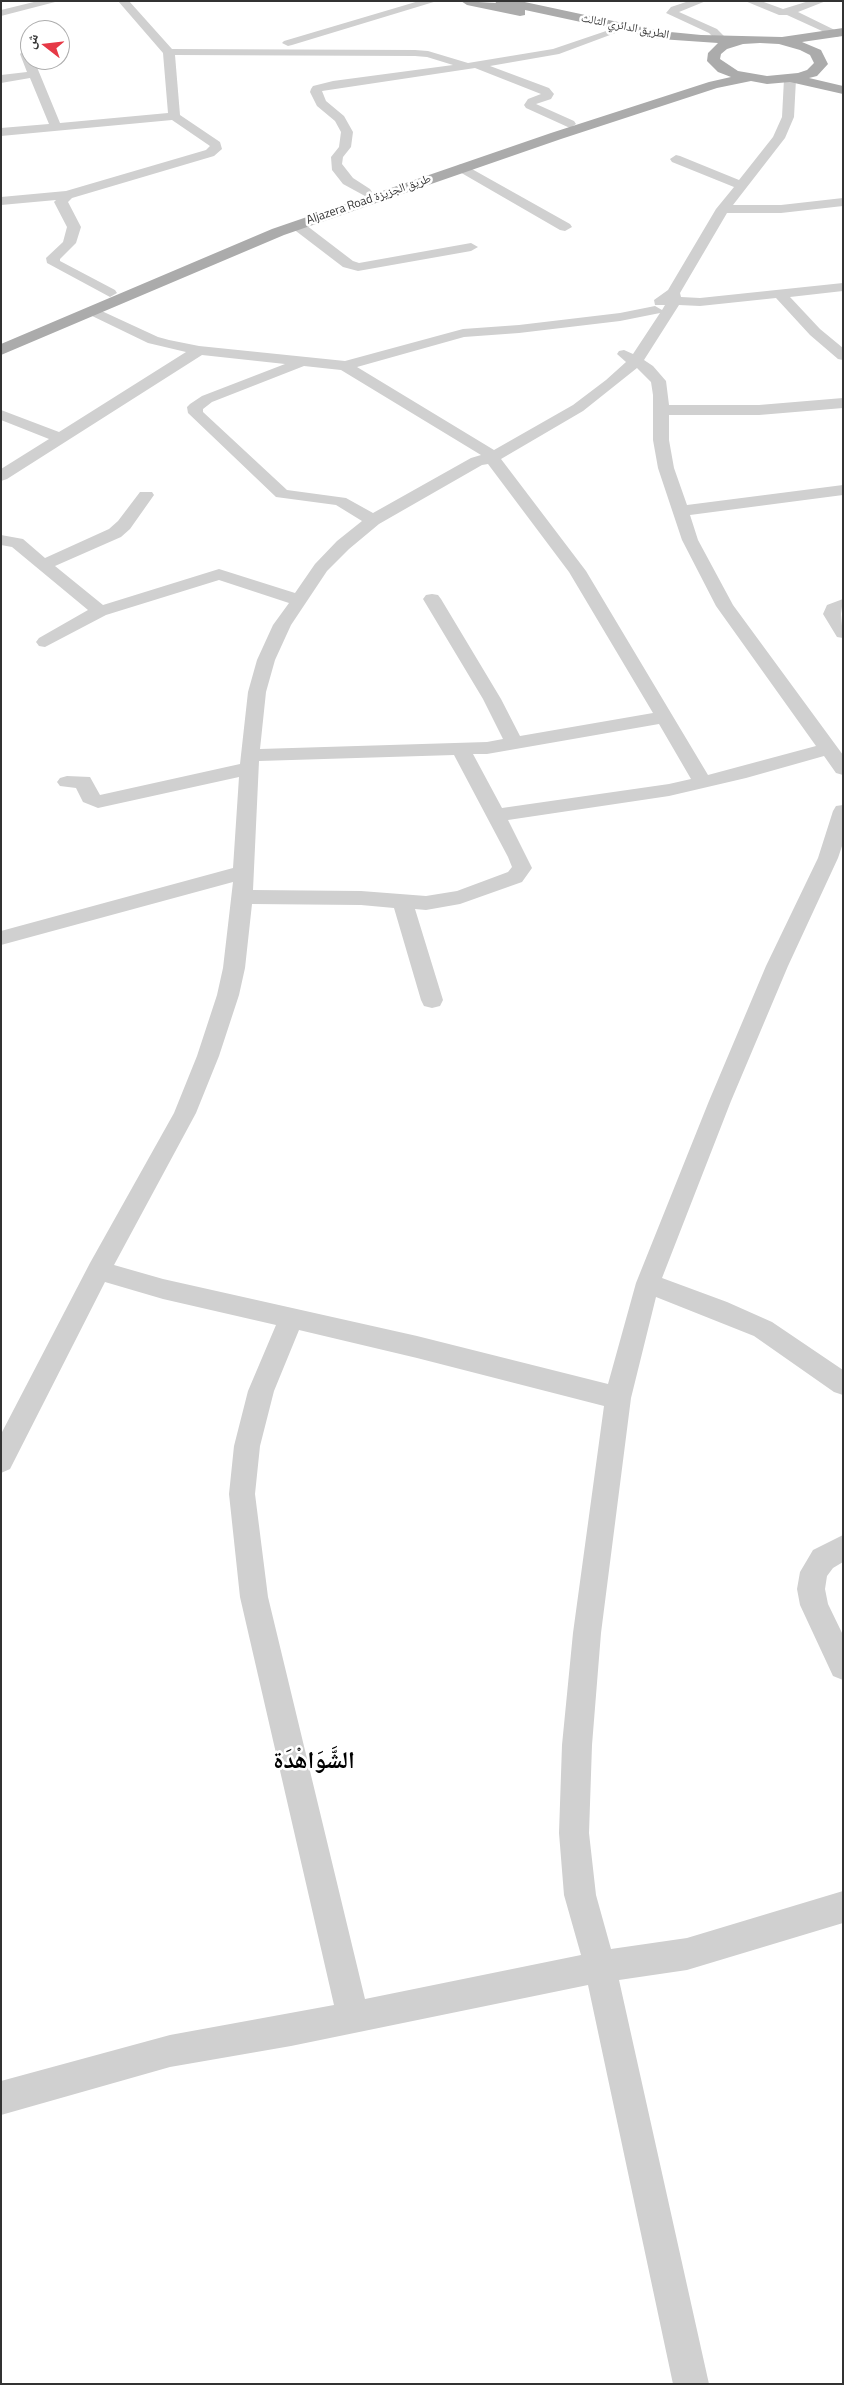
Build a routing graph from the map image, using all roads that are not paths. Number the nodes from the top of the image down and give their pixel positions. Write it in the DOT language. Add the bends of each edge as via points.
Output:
graph roads {
  1 [pos="54,1"];
  2 [pos="123,1"];
  3 [pos="432,1"];
  4 [pos="467,1"];
  5 [pos="501,1"];
  6 [pos="700,1"];
  7 [pos="750,1"];
  8 [pos="821,1"];
  9 [pos="789,12"];
  10 [pos="1,13"];
  11 [pos="612,32"];
  12 [pos="841,36"];
  13 [pos="721,39"];
  14 [pos="751,39"];
  15 [pos="770,39"];
  16 [pos="267,51"];
  17 [pos="169,52"];
  18 [pos="707,57"];
  19 [pos="820,61"];
  20 [pos="473,66"];
  21 [pos="32,70"];
  22 [pos="34,74"];
  23 [pos="748,78"];
  24 [pos="1,79"];
  25 [pos="792,79"];
  26 [pos="843,79"];
  27 [pos="767,80"];
  28 [pos="843,90"];
  29 [pos="790,94"];
  30 [pos="174,116"];
  31 [pos="570,124"];
  32 [pos="56,127"];
  33 [pos="1,132"];
  34 [pos="676,159"];
  35 [pos="463,168"];
  36 [pos="740,185"];
  37 [pos="365,192"];
  38 [pos="67,195"];
  39 [pos="1,201"];
  40 [pos="843,202"];
  41 [pos="723,209"];
  42 [pos="297,225"];
  43 [pos="564,227"];
  44 [pos="471,247"];
  45 [pos="843,287"];
  46 [pos="110,293"];
  47 [pos="781,295"];
  48 [pos="666,301"];
  49 [pos="93,311"];
  50 [pos="620,317"];
  51 [pos="643,328"];
  52 [pos="1,340"];
  53 [pos="1,350"];
  54 [pos="199,350"];
  55 [pos="843,356"];
  56 [pos="630,358"];
  57 [pos="302,363"];
  58 [pos="345,366"];
  59 [pos="843,403"];
  60 [pos="661,410"];
  61 [pos="1,415"];
  62 [pos="61,438"];
  63 [pos="485,457"];
  64 [pos="1,476"];
  65 [pos="843,490"];
  66 [pos="146,495"];
  67 [pos="679,511"];
  68 [pos="373,520"];
  69 [pos="1,540"];
  70 [pos="43,565"];
  71 [pos="432,599"];
  72 [pos="298,600"];
  73 [pos="843,604"];
  74 [pos="100,611"];
  75 [pos="843,633"];
  76 [pos="44,642"];
  77 [pos="664,717"];
  78 [pos="514,743"];
  79 [pos="460,750"];
  80 [pos="838,760"];
  81 [pos="250,762"];
  82 [pos="67,782"];
  83 [pos="703,782"];
  84 [pos="843,811"];
  85 [pos="496,815"];
  86 [pos="242,873"];
  87 [pos="242,896"];
  88 [pos="402,901"];
  89 [pos="1,938"];
  90 [pos="432,1000"];
  91 [pos="99,1270"];
  92 [pos="648,1283"];
  93 [pos="291,1319"];
  94 [pos="843,1384"];
  95 [pos="618,1398"];
  96 [pos="1,1461"];
  97 [pos="843,1548"];
  98 [pos="843,1666"];
  99 [pos="843,1907"];
  100 [pos="600,1968"];
  101 [pos="352,2016"];
  102 [pos="1,2098"];
  103 [pos="691,2384"];
  1 -- 10 [label="street"];
  2 -- 17 [label="street"];
  3 -- 16 [label="street"];
  4 -- 11 [label="main road, الطريق الدائري الثالث"];
  5 -- 13 [label="main road, الطريق الدائري الثالث" via="660,35"];
  6 -- 13 [label="street" via="672,13 713,31"];
  7 -- 9 [label="street" via="778,12"];
  8 -- 9 [label="street"];
  9 -- 12 [label="street"];
  11 -- 18 [label="main road, الطريق الدائري الثالث"];
  11 -- 20 [label="street" via="555,52"];
  12 -- 15 [label="main road"];
  12 -- 19 [label="main road"];
  13 -- 14 [label="main road, الطريق الدائري الثالث"];
  14 -- 15 [label="main road"];
  14 -- 18 [label="main road, Aljazera Road طريق الجزيزة" via="722,46"];
  15 -- 19 [label="main road" via="805,47"];
  16 -- 17 [label="street"];
  16 -- 20 [label="street" via="421,54"];
  17 -- 30 [label="street"];
  18 -- 23 [label="main road, الطريق الدائري الثالث" via="728,72"];
  18 -- 31 [label="main road, Aljazera Road طريق الجزيزة" via="706,76 698,81"];
  19 -- 25 [label="main road" via="812,73"];
  19 -- 26 [label="main road"];
  20 -- 31 [label="street" via="545,92 547,96 530,105"];
  20 -- 37 [label="street" via="317,89 322,103 340,119 347,132 345,146 337,157 338,170"];
  21 -- 22 [label="street"];
  22 -- 24 [label="street"];
  22 -- 32 [label="street"];
  23 -- 27 [label="main road"];
  23 -- 35 [label="main road, Aljazera Road طريق الجزيزة" via="698,90"];
  25 -- 27 [label="main road"];
  25 -- 28 [label="main road"];
  25 -- 29 [label="street"];
  27 -- 29 [label="street"];
  29 -- 36 [label="street" via="788,116 779,138"];
  30 -- 32 [label="street"];
  30 -- 38 [label="street" via="214,143 216,149"];
  31 -- 37 [label="main road, Aljazera Road طريق الجزيزة"];
  32 -- 33 [label="street"];
  34 -- 36 [label="street"];
  35 -- 42 [label="main road, Aljazera Road طريق الجزيزة"];
  35 -- 43 [label="street"];
  36 -- 41 [label="street"];
  37 -- 46 [label="main road, Aljazera Road طريق الجزيزة" via="262,230"];
  38 -- 39 [label="street"];
  38 -- 46 [label="street" via="61,202 74,227 69,243 53,258 54,264"];
  40 -- 41 [label="street" via="781,209"];
  41 -- 48 [label="street"];
  42 -- 44 [label="street" via="348,264 358,267"];
  42 -- 49 [label="main road, Aljazera Road طريق الجزيزة"];
  45 -- 47 [label="street"];
  46 -- 52 [label="main road, Aljazera Road طريق الجزيزة"];
  47 -- 48 [label="street" via="700,302"];
  47 -- 55 [label="street" via="815,332"];
  48 -- 50 [label="street"];
  48 -- 51 [label="street"];
  48 -- 56 [label="street"];
  49 -- 53 [label="main road, Aljazera Road طريق الجزيزة"];
  49 -- 54 [label="street" via="153,340"];
  50 -- 51 [label="street"];
  50 -- 58 [label="street" via="463,332"];
  51 -- 56 [label="street"];
  54 -- 57 [label="street"];
  54 -- 62 [label="street"];
  56 -- 60 [label="street" via="658,381"];
  56 -- 63 [label="street" via="578,408"];
  57 -- 58 [label="street"];
  57 -- 68 [label="street" via="207,399 195,407 196,413 282,494 340,501"];
  58 -- 63 [label="street"];
  59 -- 60 [label="street" via="759,410"];
  60 -- 67 [label="street" via="661,440"];
  61 -- 62 [label="street"];
  62 -- 64 [label="street"];
  63 -- 68 [label="street"];
  63 -- 77 [label="street" via="577,571"];
  65 -- 67 [label="street"];
  66 -- 70 [label="street" via="115,533"];
  67 -- 80 [label="street" via="690,540 725,606"];
  68 -- 72 [label="street" via="327,562"];
  69 -- 70 [label="street" via="17,544"];
  70 -- 74 [label="street"];
  71 -- 78 [label="street" via="492,699"];
  72 -- 74 [label="street" via="218,574"];
  72 -- 81 [label="street" via="282,626 260,676"];
  73 -- 75 [label="street" via="833,609 832,618"];
  74 -- 76 [label="street"];
  77 -- 78 [label="street"];
  77 -- 83 [label="street"];
  78 -- 79 [label="street"];
  79 -- 81 [label="street"];
  79 -- 85 [label="street"];
  80 -- 83 [label="street"];
  81 -- 82 [label="street" via="98,802 90,798 83,781"];
  81 -- 86 [label="street"];
  83 -- 85 [label="street" via="669,790"];
  84 -- 92 [label="street" via="828,858 777,966"];
  85 -- 88 [label="street" via="520,862 519,874 441,902"];
  86 -- 87 [label="street"];
  86 -- 89 [label="street"];
  87 -- 88 [label="street"];
  87 -- 91 [label="street" via="234,968 208,1056 185,1114"];
  88 -- 90 [label="street"];
  91 -- 93 [label="street" via="163,1289"];
  91 -- 96 [label="street"];
  92 -- 94 [label="street" via="763,1328"];
  92 -- 95 [label="street"];
  93 -- 95 [label="street"];
  93 -- 101 [label="street" via="260,1391 247,1446 242,1494 254,1597"];
  95 -- 100 [label="street" via="587,1633 576,1764 574,1833 580,1895"];
  97 -- 98 [label="street" via="823,1559 814,1572 811,1589 814,1605"];
  99 -- 100 [label="street" via="687,1954"];
  100 -- 101 [label="street"];
  100 -- 103 [label="street"];
  101 -- 102 [label="street" via="170,2051"];
}
